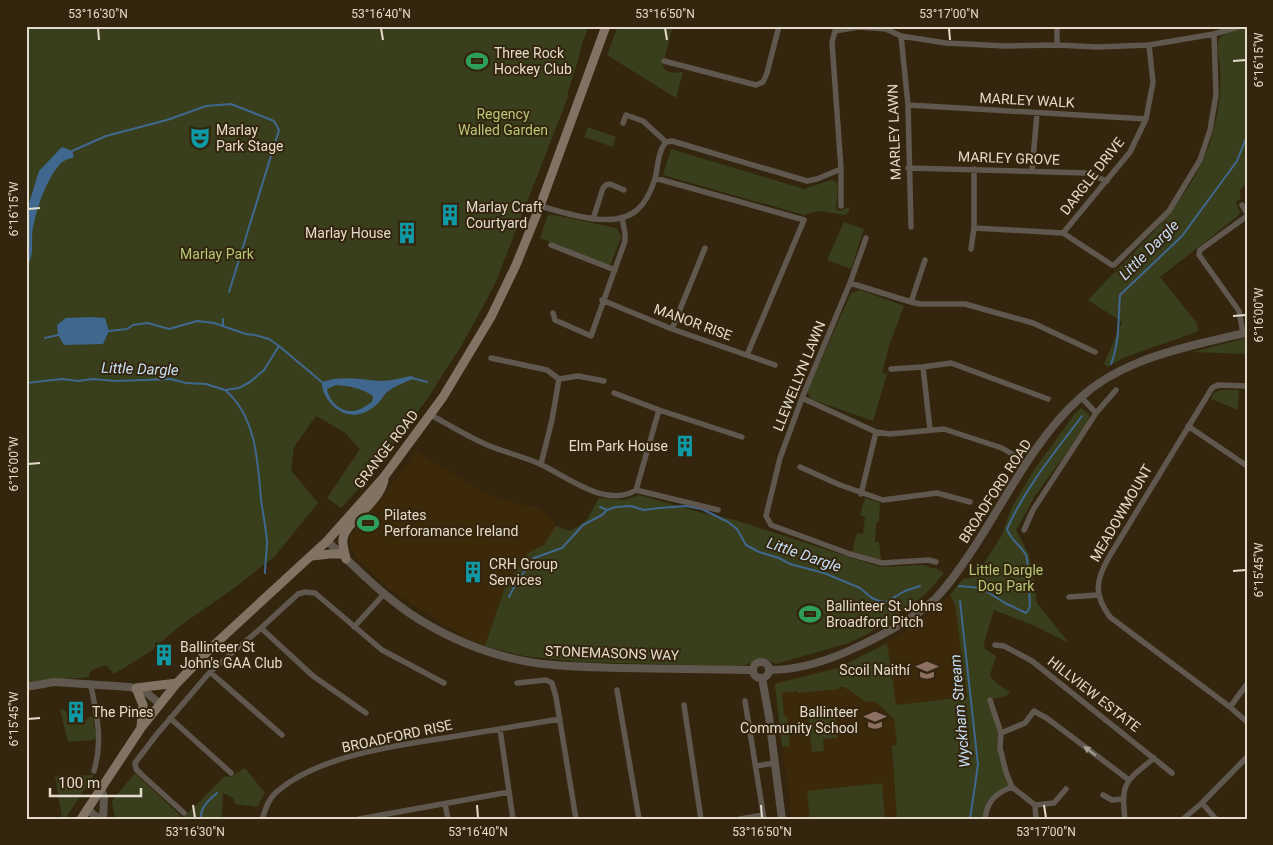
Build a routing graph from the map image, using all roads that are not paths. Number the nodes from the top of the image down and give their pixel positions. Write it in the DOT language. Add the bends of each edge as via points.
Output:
graph roads {
  1 [pos="606,26"];
  2 [pos="779,26"];
  3 [pos="1057,26"];
  4 [pos="1241,26"];
  5 [pos="833,29"];
  6 [pos="1214,34"];
  7 [pos="901,36"];
  8 [pos="1057,45"];
  9 [pos="1149,45"];
  10 [pos="664,61"];
  11 [pos="908,105"];
  12 [pos="1037,112"];
  13 [pos="1146,119"];
  14 [pos="623,123"];
  15 [pos="666,142"];
  16 [pos="908,168"];
  17 [pos="841,169"];
  18 [pos="974,169"];
  19 [pos="1032,171"];
  20 [pos="655,178"];
  21 [pos="1108,181"];
  22 [pos="624,190"];
  23 [pos="1242,205"];
  24 [pos="540,206"];
  25 [pos="842,206"];
  26 [pos="1247,214"];
  27 [pos="622,218"];
  28 [pos="593,219"];
  29 [pos="911,227"];
  30 [pos="974,228"];
  31 [pos="1063,233"];
  32 [pos="866,238"];
  33 [pos="550,245"];
  34 [pos="705,248"];
  35 [pos="971,249"];
  36 [pos="924,260"];
  37 [pos="615,270"];
  38 [pos="850,283"];
  39 [pos="602,300"];
  40 [pos="911,302"];
  41 [pos="553,313"];
  42 [pos="672,328"];
  43 [pos="1245,333"];
  44 [pos="1096,352"];
  45 [pos="747,355"];
  46 [pos="491,358"];
  47 [pos="775,365"];
  48 [pos="923,367"];
  49 [pos="891,369"];
  50 [pos="559,379"];
  51 [pos="604,381"];
  52 [pos="1247,386"];
  53 [pos="1116,390"];
  54 [pos="614,393"];
  55 [pos="1081,397"];
  56 [pos="802,398"];
  57 [pos="1048,399"];
  58 [pos="659,410"];
  59 [pos="1096,413"];
  60 [pos="431,415"];
  61 [pos="1188,426"];
  62 [pos="930,430"];
  63 [pos="876,432"];
  64 [pos="742,437"];
  65 [pos="1027,463"];
  66 [pos="541,464"];
  67 [pos="1247,466"];
  68 [pos="800,467"];
  69 [pos="384,477"];
  70 [pos="636,490"];
  71 [pos="861,494"];
  72 [pos="970,502"];
  73 [pos="718,510"];
  74 [pos="1024,530"];
  75 [pos="327,541"];
  76 [pos="312,556"];
  77 [pos="344,557"];
  78 [pos="936,562"];
  79 [pos="384,594"];
  80 [pos="1098,594"];
  81 [pos="1069,597"];
  82 [pos="354,627"];
  83 [pos="261,628"];
  84 [pos="995,645"];
  85 [pos="753,670"];
  86 [pos="769,670"];
  87 [pos="210,672"];
  88 [pos="762,678"];
  89 [pos="177,682"];
  90 [pos="444,683"];
  91 [pos="517,684"];
  92 [pos="1247,684"];
  93 [pos="92,686"];
  94 [pos="26,687"];
  95 [pos="136,688"];
  96 [pos="617,690"];
  97 [pos="746,700"];
  98 [pos="990,700"];
  99 [pos="160,704"];
  100 [pos="684,705"];
  101 [pos="1230,707"];
  102 [pos="366,713"];
  103 [pos="170,718"];
  104 [pos="560,719"];
  105 [pos="1247,722"];
  106 [pos="141,728"];
  107 [pos="500,729"];
  108 [pos="1001,733"];
  109 [pos="282,734"];
  110 [pos="1247,757"];
  111 [pos="1154,758"];
  112 [pos="775,763"];
  113 [pos="756,766"];
  114 [pos="94,770"];
  115 [pos="231,773"];
  116 [pos="1172,773"];
  117 [pos="1129,780"];
  118 [pos="1012,787"];
  119 [pos="101,788"];
  120 [pos="1066,789"];
  121 [pos="509,792"];
  122 [pos="1103,795"];
  123 [pos="1122,799"];
  124 [pos="1202,803"];
  125 [pos="446,804"];
  126 [pos="1034,806"];
  127 [pos="86,809"];
  128 [pos="184,813"];
  129 [pos="763,817"];
  130 [pos="81,819"];
  131 [pos="99,819"];
  132 [pos="103,819"];
  133 [pos="262,819"];
  134 [pos="359,819"];
  135 [pos="448,819"];
  136 [pos="513,819"];
  137 [pos="576,819"];
  138 [pos="639,819"];
  139 [pos="701,819"];
  140 [pos="740,819"];
  141 [pos="782,819"];
  142 [pos="985,819"];
  143 [pos="1036,819"];
  144 [pos="1125,819"];
  145 [pos="1183,819"];
  146 [pos="1216,819"];
  1 -- 24 [label="main road, GRANGE ROAD"];
  2 -- 10 [label="street" via="768,73 763,82 756,85"];
  3 -- 8 [label="street"];
  4 -- 6 [label="street"];
  5 -- 7 [label="street" via="886,29"];
  5 -- 17 [label="street"];
  6 -- 9 [label="street"];
  6 -- 31 [label="street" via="1216,95 1210,130 1200,160 1169,211 1114,266"];
  7 -- 8 [label="street" via="946,43"];
  7 -- 11 [label="street, MARLEY LAWN"];
  8 -- 9 [label="street"];
  9 -- 13 [label="street, DARGLE DRIVE" via="1153,82"];
  11 -- 12 [label="street, MARLEY WALK"];
  11 -- 16 [label="street, MARLEY LAWN"];
  12 -- 13 [label="street, MARLEY WALK"];
  12 -- 19 [label="street"];
  13 -- 21 [label="street, DARGLE DRIVE" via="1130,152"];
  14 -- 15 [label="street" via="626,115 643,121"];
  15 -- 17 [label="street" via="672,141 807,181"];
  15 -- 20 [label="street"];
  16 -- 18 [label="street, MARLEY GROVE"];
  16 -- 29 [label="street, MARLEY LAWN"];
  17 -- 25 [label="street"];
  18 -- 19 [label="street, MARLEY GROVE"];
  18 -- 30 [label="street"];
  19 -- 21 [label="street, MARLEY GROVE" via="1086,173"];
  20 -- 27 [label="street" via="638,210"];
  20 -- 45 [label="street" via="804,220"];
  21 -- 31 [label="street, DARGLE DRIVE"];
  22 -- 28 [label="street" via="606,184"];
  23 -- 26 [label="street"];
  24 -- 28 [label="street"];
  24 -- 60 [label="main road, GRANGE ROAD" via="491,318"];
  26 -- 43 [label="street" via="1200,250 1199,255 1239,311"];
  27 -- 28 [label="street"];
  27 -- 37 [label="street" via="625,241"];
  30 -- 31 [label="street"];
  30 -- 35 [label="street"];
  32 -- 38 [label="street, LLEWELLYN LAWN"];
  33 -- 37 [label="street"];
  34 -- 42 [label="street"];
  36 -- 40 [label="street"];
  37 -- 39 [label="street"];
  38 -- 40 [label="street"];
  38 -- 56 [label="street, LLEWELLYN LAWN"];
  39 -- 41 [label="street" via="591,336 555,320"];
  39 -- 42 [label="street, MANOR RISE"];
  40 -- 44 [label="street" via="964,304 1033,323"];
  42 -- 45 [label="street, MANOR RISE"];
  43 -- 55 [label="street, BROADFORD ROAD" via="1179,349 1125,367"];
  45 -- 47 [label="street, MANOR RISE"];
  46 -- 50 [label="street" via="547,370"];
  48 -- 49 [label="street"];
  48 -- 57 [label="street" via="958,364"];
  48 -- 62 [label="street"];
  50 -- 51 [label="street" via="578,376"];
  50 -- 66 [label="street"];
  52 -- 61 [label="street, MEADOWMOUNT" via="1218,385 1212,388"];
  53 -- 59 [label="street"];
  54 -- 58 [label="street"];
  55 -- 59 [label="street"];
  55 -- 65 [label="street, BROADFORD ROAD" via="1058,419"];
  56 -- 63 [label="street"];
  56 -- 78 [label="street, LLEWELLYN LAWN" via="780,458 766,516 771,525 882,564"];
  58 -- 64 [label="street"];
  58 -- 70 [label="street"];
  59 -- 74 [label="street" via="1033,510"];
  60 -- 66 [label="street" via="485,444"];
  60 -- 69 [label="main road, GRANGE ROAD"];
  61 -- 67 [label="street"];
  61 -- 80 [label="street, MEADOWMOUNT" via="1102,571"];
  62 -- 63 [label="street" via="890,434"];
  62 -- 65 [label="street" via="944,429 1002,448"];
  63 -- 71 [label="street"];
  65 -- 86 [label="street, BROADFORD ROAD" via="955,575 934,600 873,640 838,656"];
  66 -- 70 [label="street" via="581,487 597,492 622,495"];
  68 -- 71 [label="street"];
  69 -- 75 [label="main road, GRANGE ROAD"];
  69 -- 77 [label="main road" via="383,487 376,498 343,537"];
  70 -- 73 [label="street"];
  71 -- 72 [label="street" via="883,500 937,493"];
  75 -- 76 [label="main road, GRANGE ROAD"];
  75 -- 77 [label="street, STONEMASONS WAY"];
  76 -- 77 [label="main road"];
  76 -- 89 [label="main road, GRANGE ROAD"];
  77 -- 79 [label="street, STONEMASONS WAY"];
  79 -- 82 [label="street"];
  79 -- 85 [label="street, STONEMASONS WAY" via="418,619 455,639 529,662"];
  80 -- 81 [label="street"];
  80 -- 101 [label="street" via="1110,617"];
  82 -- 83 [label="street" via="315,593 305,592 298,594"];
  82 -- 90 [label="street" via="388,654"];
  83 -- 87 [label="street"];
  83 -- 102 [label="street" via="313,676"];
  84 -- 111 [label="street, HILLVIEW ESTATE" via="1004,646 1032,661"];
  85 -- 86 [label="street" via="761,662 768,665"];
  85 -- 88 [label="street" via="757,677"];
  86 -- 88 [label="street"];
  87 -- 103 [label="street"];
  87 -- 109 [label="street"];
  88 -- 112 [label="street"];
  89 -- 95 [label="main road"];
  89 -- 99 [label="main road, GRANGE ROAD"];
  91 -- 104 [label="street" via="552,682"];
  92 -- 101 [label="street"];
  93 -- 94 [label="street" via="54,682"];
  93 -- 95 [label="street"];
  93 -- 114 [label="street" via="100,736"];
  95 -- 99 [label="street"];
  95 -- 106 [label="main road" via="143,705"];
  96 -- 138 [label="street"];
  97 -- 113 [label="street"];
  98 -- 108 [label="street"];
  99 -- 106 [label="main road, GRANGE ROAD"];
  100 -- 139 [label="street"];
  101 -- 105 [label="street"];
  103 -- 115 [label="street"];
  103 -- 128 [label="street" via="135,763 136,769"];
  104 -- 107 [label="street, BROADFORD RISE"];
  104 -- 137 [label="street"];
  106 -- 119 [label="main road, GRANGE ROAD"];
  107 -- 121 [label="street"];
  107 -- 133 [label="street, BROADFORD RISE" via="398,746 337,761 306,773 279,789"];
  117 -- 108 [label="street, one-way" via="1034,711 1025,723"];
  108 -- 118 [label="street" via="1000,749"];
  110 -- 124 [label="street"];
  111 -- 116 [label="street, HILLVIEW ESTATE"];
  111 -- 117 [label="street"];
  112 -- 113 [label="street"];
  112 -- 141 [label="street"];
  113 -- 129 [label="street"];
  117 -- 123 [label="street"];
  118 -- 126 [label="street"];
  118 -- 142 [label="street" via="1000,792 990,802"];
  119 -- 127 [label="main road, GRANGE ROAD"];
  119 -- 132 [label="street"];
  120 -- 126 [label="street" via="1054,804"];
  121 -- 125 [label="street"];
  121 -- 136 [label="street"];
  122 -- 123 [label="street" via="1112,800"];
  123 -- 144 [label="street"];
  124 -- 145 [label="street"];
  124 -- 146 [label="street"];
  125 -- 134 [label="street"];
  125 -- 135 [label="street"];
  126 -- 143 [label="street"];
  127 -- 130 [label="main road, GRANGE ROAD"];
  127 -- 131 [label="street"];
  129 -- 140 [label="street"];
}
